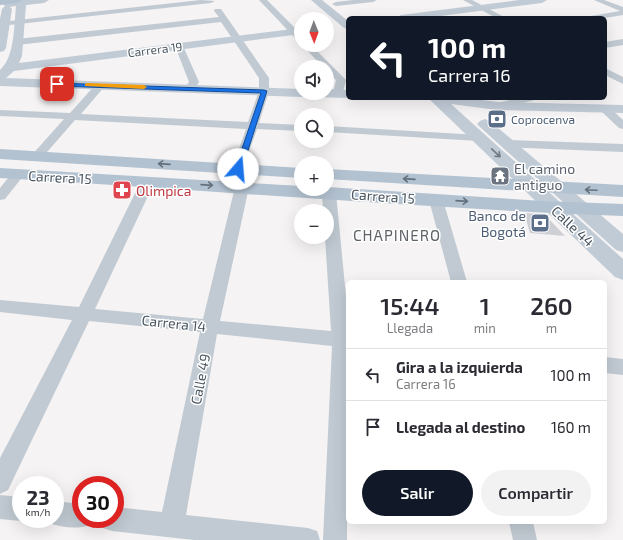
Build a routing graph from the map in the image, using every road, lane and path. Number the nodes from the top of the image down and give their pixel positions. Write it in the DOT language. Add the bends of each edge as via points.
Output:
graph roads {
  1 [pos="44,0"];
  2 [pos="210,0"];
  3 [pos="262,0"];
  4 [pos="316,0"];
  5 [pos="373,0"];
  6 [pos="467,0"];
  7 [pos="542,0"];
  8 [pos="598,0"];
  9 [pos="11,2"];
  10 [pos="333,2"];
  11 [pos="482,8"];
  12 [pos="623,10"];
  13 [pos="623,13"];
  14 [pos="417,16"];
  15 [pos="498,16"];
  16 [pos="604,16"];
  17 [pos="224,19"];
  18 [pos="346,19"];
  19 [pos="346,21"];
  20 [pos="19,22"];
  21 [pos="2,24"];
  22 [pos="346,24"];
  23 [pos="334,27"];
  24 [pos="294,30"];
  25 [pos="294,34"];
  26 [pos="239,39"];
  27 [pos="17,42"];
  28 [pos="623,42"];
  29 [pos="607,45"];
  30 [pos="0,46"];
  31 [pos="179,46"];
  32 [pos="313,52"];
  33 [pos="10,68"];
  34 [pos="607,72"];
  35 [pos="0,77"];
  36 [pos="621,78"];
  37 [pos="607,80"];
  38 [pos="0,82"];
  39 [pos="100,86"];
  40 [pos="189,89"];
  41 [pos="264,91"];
  42 [pos="294,92"];
  43 [pos="343,94"];
  44 [pos="438,100"];
  45 [pos="458,100"];
  46 [pos="523,100"];
  47 [pos="498,106"];
  48 [pos="605,109"];
  49 [pos="623,109"];
  50 [pos="0,113"];
  51 [pos="73,117"];
  52 [pos="254,125"];
  53 [pos="623,126"];
  54 [pos="294,128"];
  55 [pos="334,129"];
  56 [pos="479,138"];
  57 [pos="508,144"];
  58 [pos="623,148"];
  59 [pos="0,154"];
  60 [pos="37,156"];
  61 [pos="238,169"];
  62 [pos="294,173"];
  63 [pos="9,174"];
  64 [pos="148,181"];
  65 [pos="334,184"];
  66 [pos="294,185"];
  67 [pos="334,185"];
  68 [pos="242,187"];
  69 [pos="532,187"];
  70 [pos="623,191"];
  71 [pos="0,196"];
  72 [pos="329,196"];
  73 [pos="557,198"];
  74 [pos="436,200"];
  75 [pos="582,209"];
  76 [pos="623,210"];
  77 [pos="623,245"];
  78 [pos="623,272"];
  79 [pos="458,280"];
  80 [pos="0,306"];
  81 [pos="84,314"];
  82 [pos="210,326"];
  83 [pos="345,340"];
  84 [pos="607,365"];
  85 [pos="623,367"];
  86 [pos="0,482"];
  87 [pos="0,507"];
  88 [pos="12,509"];
  89 [pos="124,520"];
  90 [pos="521,524"];
  91 [pos="172,525"];
  92 [pos="250,537"];
  93 [pos="308,540"];
  94 [pos="335,540"];
  95 [pos="525,540"];
  1 -- 9 [label="street"];
  2 -- 17 [label="street"];
  2 -- 20 [label="street"];
  3 -- 24 [label="street"];
  4 -- 19 [label="street"];
  5 -- 10 [label="street"];
  6 -- 11 [label="street"];
  7 -- 11 [label="street"];
  8 -- 12 [label="street"];
  9 -- 20 [label="street"];
  9 -- 21 [label="street"];
  10 -- 18 [label="street"];
  11 -- 14 [label="street"];
  11 -- 15 [label="street"];
  13 -- 16 [label="street"];
  17 -- 26 [label="street"];
  17 -- 27 [label="street"];
  20 -- 21 [label="street"];
  20 -- 27 [label="street"];
  21 -- 30 [label="street"];
  22 -- 23 [label="street"];
  25 -- 26 [label="street, Carrera 19"];
  26 -- 31 [label="street, Carrera 19"];
  26 -- 41 [label="street" via="264,78"];
  27 -- 33 [label="street" via="16,56"];
  28 -- 29 [label="street"];
  31 -- 33 [label="street, Carrera 19"];
  31 -- 40 [label="street" via="194,82"];
  32 -- 43 [label="street" via="341,80"];
  33 -- 35 [label="street"];
  34 -- 36 [label="street"];
  36 -- 37 [label="street"];
  38 -- 39 [label="street"];
  39 -- 40 [label="street"];
  39 -- 51 [label="street"];
  40 -- 41 [label="street"];
  41 -- 42 [label="street"];
  41 -- 52 [label="street"];
  44 -- 56 [label="street, Calle 44"];
  45 -- 47 [label="street"];
  45 -- 57 [label="street, Calle 44"];
  46 -- 47 [label="street"];
  47 -- 48 [label="street"];
  48 -- 49 [label="street"];
  48 -- 53 [label="street"];
  50 -- 51 [label="street"];
  51 -- 52 [label="street"];
  51 -- 60 [label="street"];
  52 -- 54 [label="street"];
  52 -- 61 [label="street"];
  55 -- 56 [label="street"];
  56 -- 69 [label="street, Calle 44, one-way"];
  57 -- 58 [label="street"];
  57 -- 73 [label="street, Calle 44"];
  59 -- 60 [label="main road, Carrera 15"];
  61 -- 60 [label="main road, Carrera 15, one-way"];
  61 -- 62 [label="main road, Carrera 15"];
  63 -- 64 [label="main road, Carrera 15"];
  63 -- 71 [label="street"];
  64 -- 68 [label="main road, Carrera 15, one-way"];
  64 -- 81 [label="street"];
  69 -- 65 [label="main road, Carrera 15, one-way"];
  66 -- 68 [label="main road, Carrera 15"];
  67 -- 74 [label="main road, Carrera 15"];
  68 -- 82 [label="street, Calle 49"];
  69 -- 73 [label="street, Calle 44"];
  70 -- 73 [label="main road, Carrera 15, one-way"];
  72 -- 83 [label="street"];
  74 -- 73 [label="main road, Carrera 15, one-way"];
  73 -- 75 [label="main road, Carrera 15"];
  73 -- 78 [label="street, Calle 44"];
  74 -- 79 [label="street"];
  75 -- 76 [label="main road, Carrera 15"];
  75 -- 77 [label="street, Calle 44"];
  80 -- 81 [label="street, Carrera 14"];
  81 -- 82 [label="street, Carrera 14"];
  81 -- 86 [label="street"];
  82 -- 83 [label="street, Carrera 14"];
  82 -- 91 [label="street, Calle 49"];
  83 -- 94 [label="street"];
  84 -- 85 [label="street"];
  87 -- 88 [label="street"];
  89 -- 91 [label="street"];
  90 -- 95 [label="street"];
  91 -- 92 [label="street"];
  92 -- 93 [label="street"];
}
